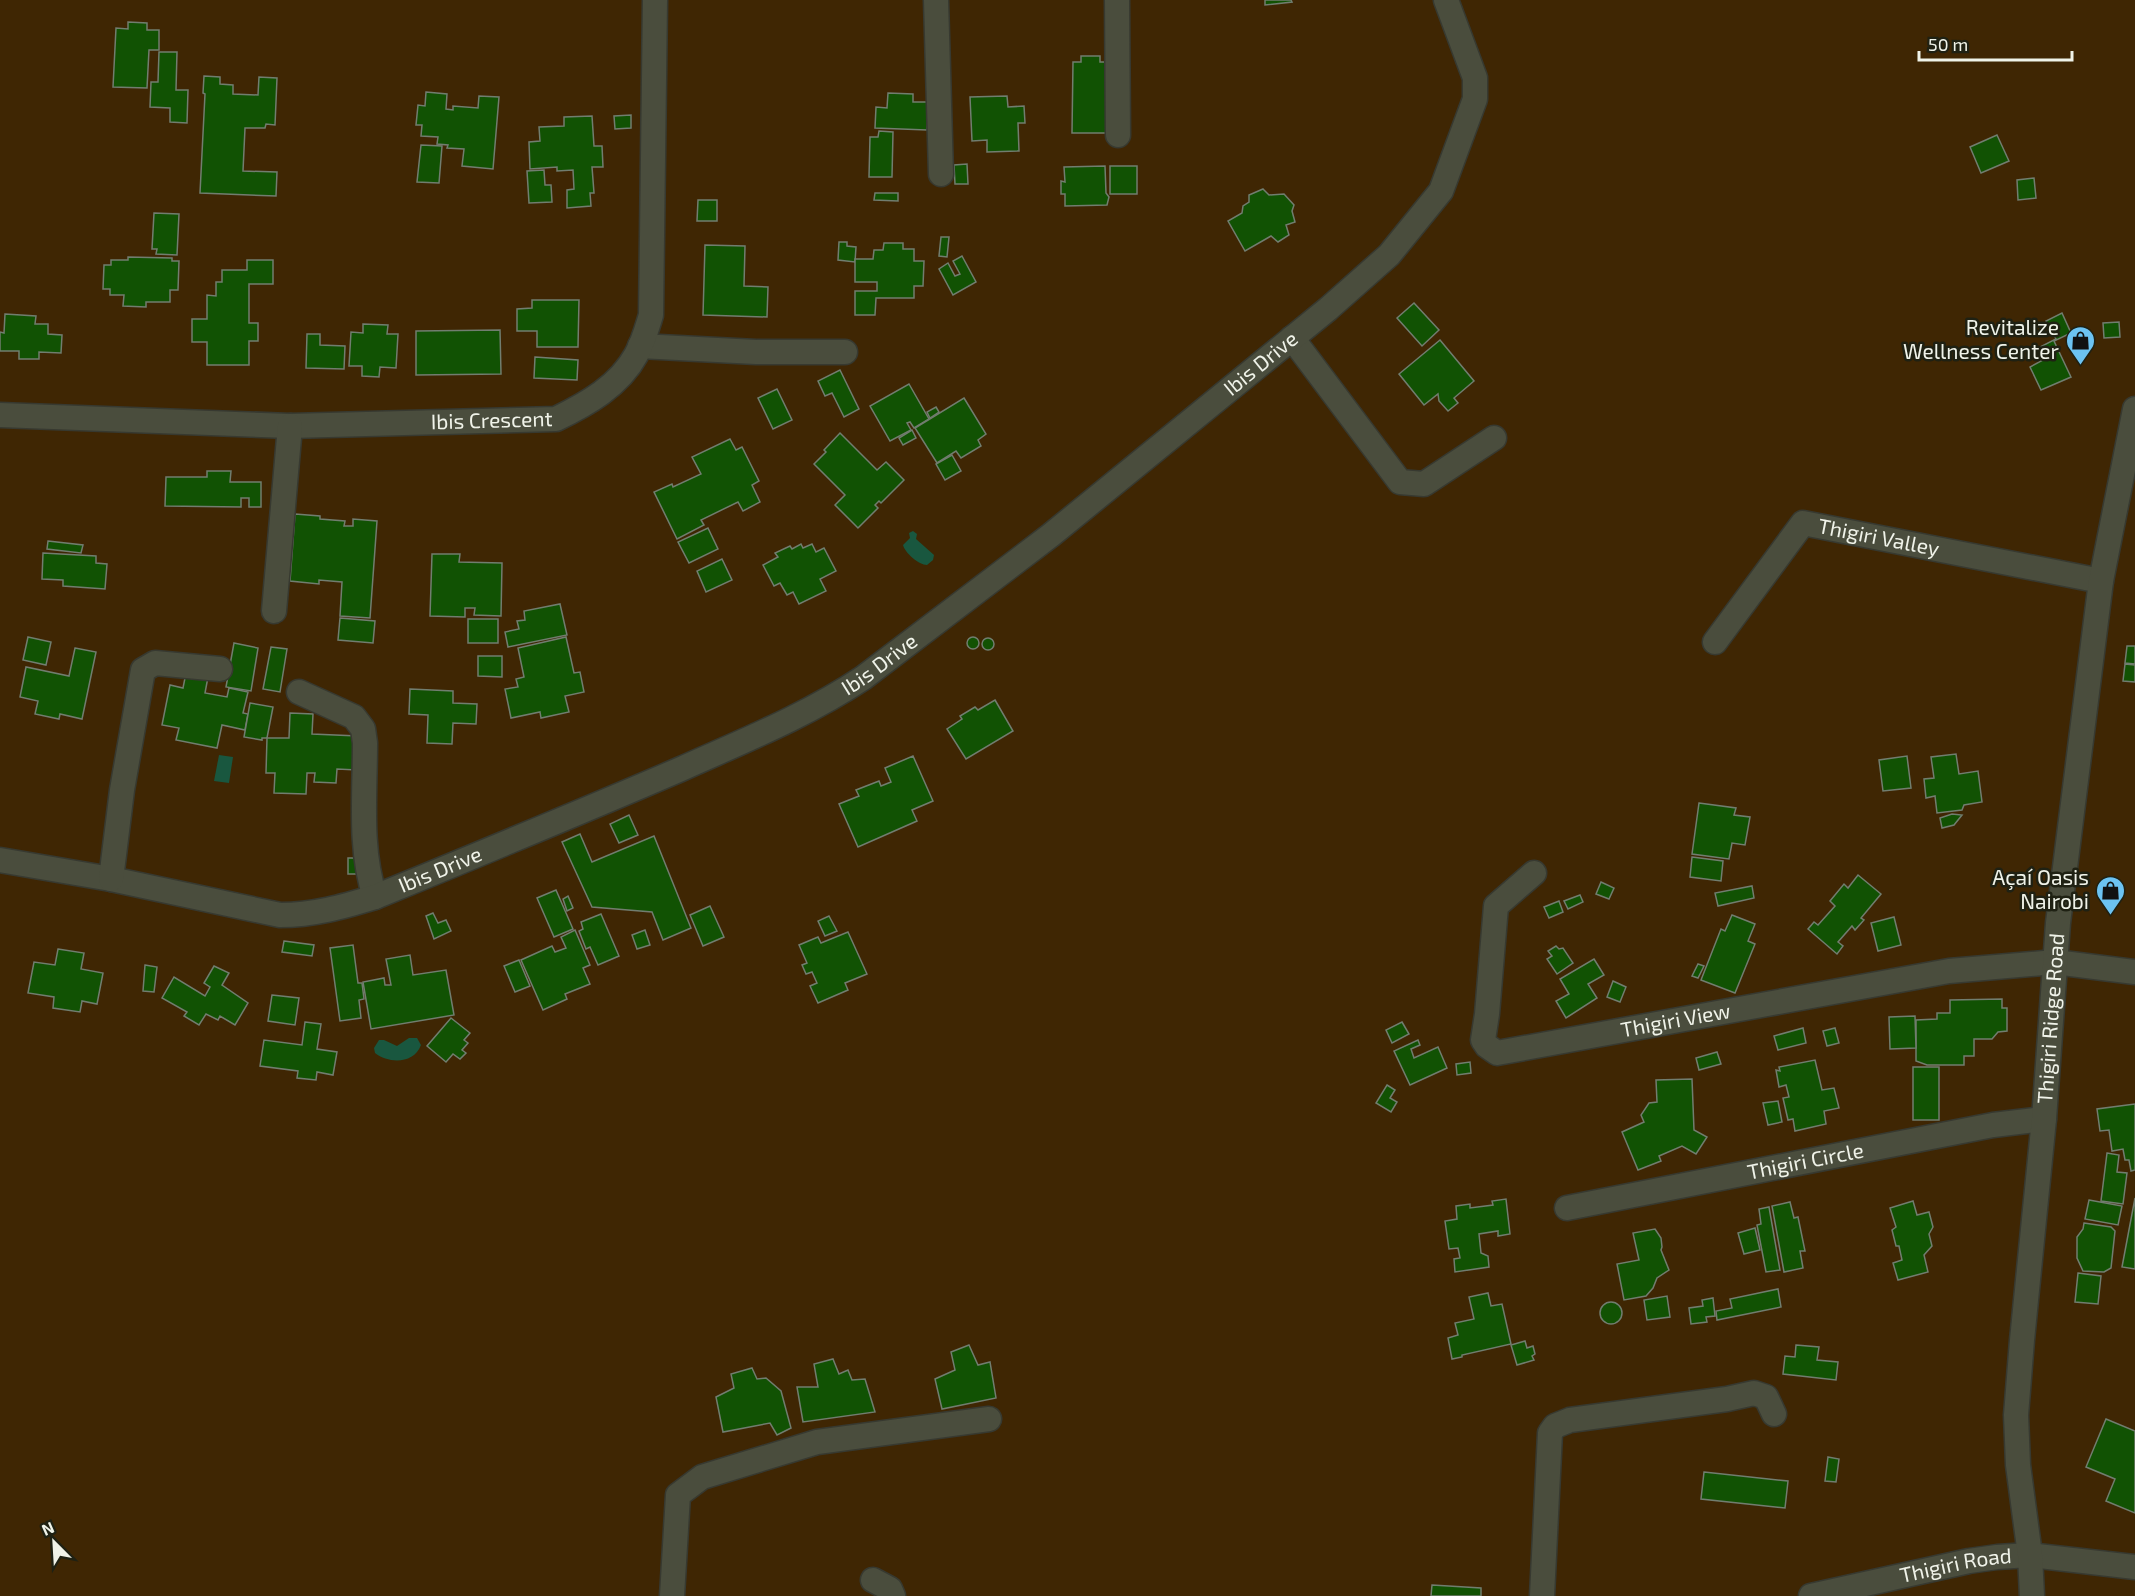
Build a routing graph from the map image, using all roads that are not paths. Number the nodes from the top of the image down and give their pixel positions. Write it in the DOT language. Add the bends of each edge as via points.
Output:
graph roads {
  1 [pos="655,0"];
  2 [pos="936,0"];
  3 [pos="1117,0"];
  4 [pos="1446,0"];
  5 [pos="1118,135"];
  6 [pos="941,174"];
  7 [pos="1292,338"];
  8 [pos="640,346"];
  9 [pos="845,352"];
  10 [pos="2135,409"];
  11 [pos="0,416"];
  12 [pos="290,426"];
  13 [pos="1494,438"];
  14 [pos="2101,581"];
  15 [pos="274,611"];
  16 [pos="1715,642"];
  17 [pos="220,669"];
  18 [pos="299,692"];
  19 [pos="0,860"];
  20 [pos="1534,873"];
  21 [pos="111,879"];
  22 [pos="375,897"];
  23 [pos="2055,962"];
  24 [pos="2135,972"];
  25 [pos="2044,1119"];
  26 [pos="1568,1208"];
  27 [pos="1774,1414"];
  28 [pos="989,1419"];
  29 [pos="2030,1556"];
  30 [pos="2135,1567"];
  31 [pos="873,1580"];
  32 [pos="672,1596"];
  33 [pos="893,1596"];
  34 [pos="1542,1596"];
  35 [pos="1811,1596"];
  36 [pos="2032,1596"];
  1 -- 8 [label="street, Ibis Crescent" via="651,315"];
  2 -- 6 [label="street"];
  3 -- 5 [label="street"];
  4 -- 7 [label="street, Ibis Drive" via="1475,78 1475,99 1441,190 1389,255"];
  7 -- 13 [label="street" via="1400,482 1424,484"];
  7 -- 22 [label="street, Ibis Drive" via="1051,535 831,699 587,810"];
  8 -- 9 [label="street"];
  8 -- 12 [label="street, Ibis Crescent" via="620,378 586,405 556,419"];
  10 -- 14 [label="street, Thigiri Ridge Road"];
  11 -- 12 [label="street, Ibis Crescent"];
  12 -- 15 [label="street"];
  14 -- 16 [label="street, Thigiri Valley" via="1803,523"];
  14 -- 23 [label="street, Thigiri Ridge Road"];
  17 -- 21 [label="street" via="155,663 143,670"];
  18 -- 22 [label="street" via="354,717 363,729 364,838 367,873"];
  19 -- 21 [label="street, Ibis Drive"];
  20 -- 23 [label="street, Thigiri View" via="1496,906 1483,1040 1497,1053 1949,971"];
  21 -- 22 [label="street, Ibis Drive" via="280,915 305,915"];
  23 -- 24 [label="street"];
  23 -- 25 [label="street, Thigiri Ridge Road"];
  25 -- 26 [label="street, Thigiri Circle" via="1993,1125"];
  25 -- 29 [label="street, Thigiri Ridge Road" via="2016,1415"];
  27 -- 34 [label="street" via="1767,1397 1755,1393 1570,1420 1555,1426 1550,1433"];
  28 -- 32 [label="street" via="817,1442 702,1477 678,1495"];
  29 -- 30 [label="street, Thigiri Road"];
  29 -- 35 [label="street, Thigiri Road" via="1969,1561"];
  29 -- 36 [label="street, Thigiri Ridge Road"];
  31 -- 33 [label="street" via="890,1589"];
}
